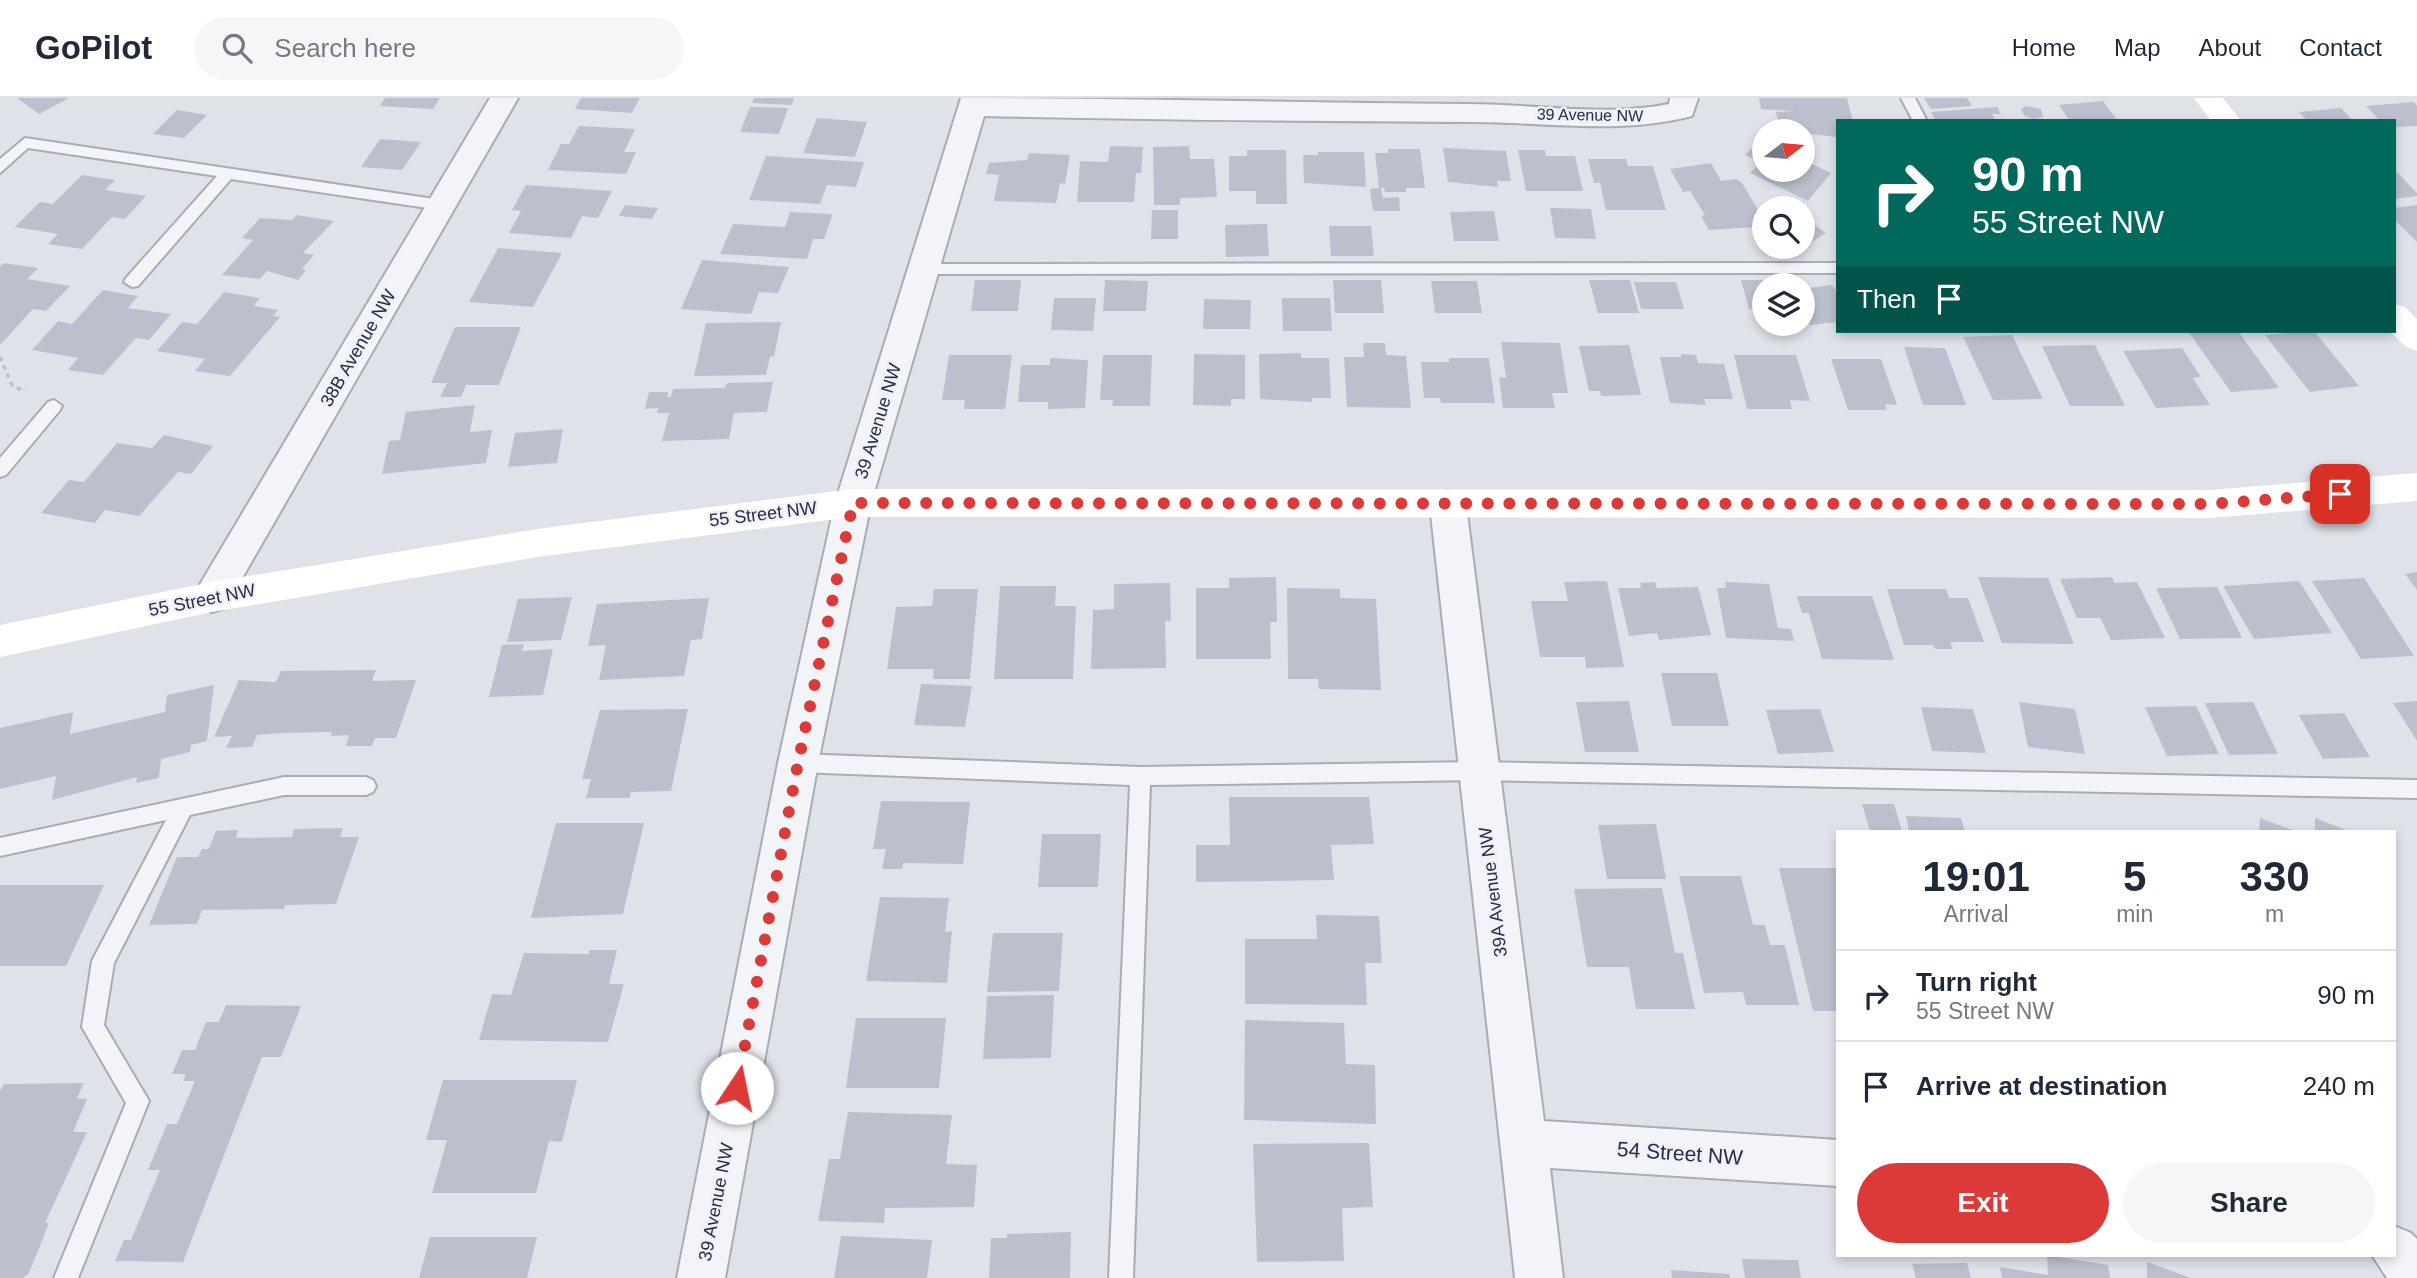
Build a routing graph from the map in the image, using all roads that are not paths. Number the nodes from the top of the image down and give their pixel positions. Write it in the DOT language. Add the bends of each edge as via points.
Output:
graph roads {
  1 [pos="503,98"];
  2 [pos="1685,98"];
  3 [pos="1908,98"];
  4 [pos="2208,98"];
  5 [pos="974,102"];
  6 [pos="1229,106"];
  7 [pos="1485,106"];
  8 [pos="1919,119"];
  9 [pos="2225,119"];
  10 [pos="0,168"];
  11 [pos="228,173"];
  12 [pos="441,205"];
  13 [pos="1836,268"];
  14 [pos="923,269"];
  15 [pos="132,282"];
  16 [pos="2396,317"];
  17 [pos="2417,340"];
  18 [pos="54,407"];
  19 [pos="0,470"];
  20 [pos="2417,487"];
  21 [pos="853,503"];
  22 [pos="1448,505"];
  23 [pos="212,597"];
  24 [pos="0,641"];
  25 [pos="798,763"];
  26 [pos="1478,771"];
  27 [pos="1140,776"];
  28 [pos="366,786"];
  29 [pos="2417,789"];
  30 [pos="183,809"];
  31 [pos="0,847"];
  32 [pos="1523,1143"];
  33 [pos="1836,1163"];
  34 [pos="2396,1252"];
  35 [pos="2417,1275"];
  36 [pos="66,1278"];
  37 [pos="701,1278"];
  38 [pos="1122,1278"];
  39 [pos="1539,1278"];
  1 -- 12 [label="street, 38B Avenue NW"];
  2 -- 7 [label="street, 39 Avenue NW" via="1682,110 1643,116"];
  3 -- 8 [label="lane"];
  4 -- 9 [label="street"];
  5 -- 6 [label="street, 39 Avenue NW"];
  5 -- 14 [label="street, 39 Avenue NW"];
  6 -- 7 [label="street, 39 Avenue NW"];
  10 -- 11 [label="lane" via="25,144"];
  11 -- 12 [label="lane"];
  11 -- 15 [label="lane"];
  12 -- 23 [label="street, 38B Avenue NW"];
  13 -- 14 [label="lane"];
  14 -- 21 [label="street, 39 Avenue NW"];
  16 -- 17 [label="street"];
  18 -- 19 [label="lane"];
  20 -- 22 [label="street, 55 Street NW" via="2210,504"];
  21 -- 22 [label="street, 55 Street NW"];
  21 -- 23 [label="street, 55 Street NW" via="544,542"];
  21 -- 25 [label="street, 39 Avenue NW"];
  22 -- 26 [label="street, 39A Avenue NW"];
  23 -- 24 [label="street, 55 Street NW"];
  25 -- 27 [label="lane"];
  25 -- 37 [label="street, 39 Avenue NW"];
  26 -- 27 [label="lane"];
  26 -- 29 [label="lane"];
  26 -- 32 [label="street, 39A Avenue NW"];
  27 -- 38 [label="lane"];
  28 -- 30 [label="lane" via="284,786"];
  30 -- 31 [label="lane"];
  30 -- 36 [label="lane" via="103,961 93,1027 138,1101"];
  32 -- 33 [label="street, 54 Street NW"];
  32 -- 39 [label="street, 39A Avenue NW"];
  34 -- 35 [label="street"];
}
